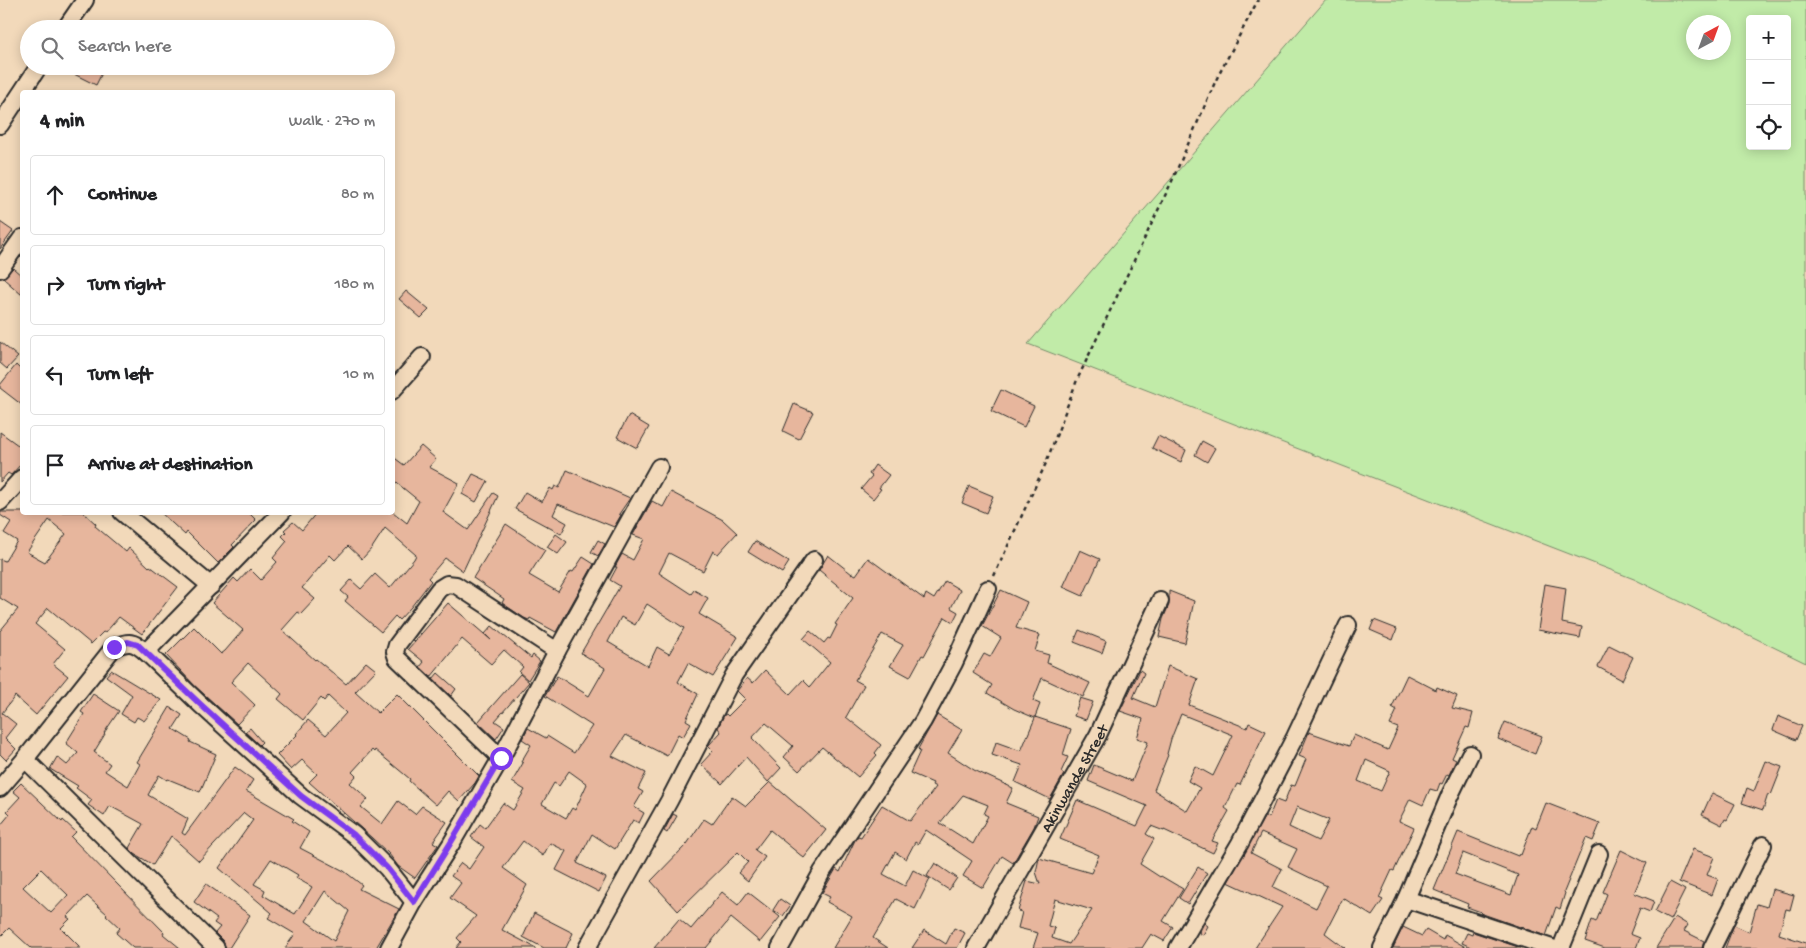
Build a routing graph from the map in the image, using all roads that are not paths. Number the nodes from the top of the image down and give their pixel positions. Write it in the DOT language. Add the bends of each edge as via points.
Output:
graph roads {
  1 [pos="85,0"];
  2 [pos="71,20"];
  3 [pos="33,75"];
  4 [pos="23,90"];
  5 [pos="20,95"];
  6 [pos="0,125"];
  7 [pos="20,241"];
  8 [pos="0,269"];
  9 [pos="422,357"];
  10 [pos="395,388"];
  11 [pos="659,467"];
  12 [pos="20,480"];
  13 [pos="0,502"];
  14 [pos="126,515"];
  15 [pos="279,515"];
  16 [pos="814,560"];
  17 [pos="211,586"];
  18 [pos="988,589"];
  19 [pos="1160,601"];
  20 [pos="1348,625"];
  21 [pos="557,651"];
  22 [pos="146,652"];
  23 [pos="1470,754"];
  24 [pos="501,758"];
  25 [pos="25,759"];
  26 [pos="0,788"];
  27 [pos="1763,845"];
  28 [pos="1599,854"];
  29 [pos="1406,899"];
  30 [pos="414,902"];
  31 [pos="216,948"];
  32 [pos="389,948"];
  33 [pos="587,948"];
  34 [pos="780,948"];
  35 [pos="976,948"];
  36 [pos="1178,948"];
  37 [pos="1382,948"];
  38 [pos="1552,948"];
  39 [pos="1562,948"];
  40 [pos="1712,948"];
  1 -- 2 [label="street"];
  3 -- 4 [label="street"];
  5 -- 6 [label="street"];
  7 -- 8 [label="street"];
  9 -- 10 [label="street"];
  11 -- 21 [label="street"];
  12 -- 13 [label="street"];
  14 -- 17 [label="street"];
  15 -- 17 [label="street"];
  16 -- 33 [label="street" via="734,675 669,801"];
  17 -- 22 [label="street"];
  18 -- 34 [label="street" via="923,722 822,872"];
  19 -- 35 [label="street, Akinwande Street" via="1098,735"];
  20 -- 36 [label="street" via="1291,746 1240,843"];
  21 -- 24 [label="street"];
  21 -- 24 [label="street" via="456,585 447,584 439,589 397,645 397,658"];
  22 -- 25 [label="street" via="128,642 114,647"];
  22 -- 30 [label="street" via="301,796 354,835 387,868"];
  23 -- 29 [label="street"];
  24 -- 30 [label="street"];
  25 -- 26 [label="street"];
  25 -- 31 [label="street"];
  27 -- 40 [label="street"];
  28 -- 39 [label="street"];
  29 -- 37 [label="street"];
  29 -- 38 [label="street"];
  30 -- 32 [label="street"];
}
